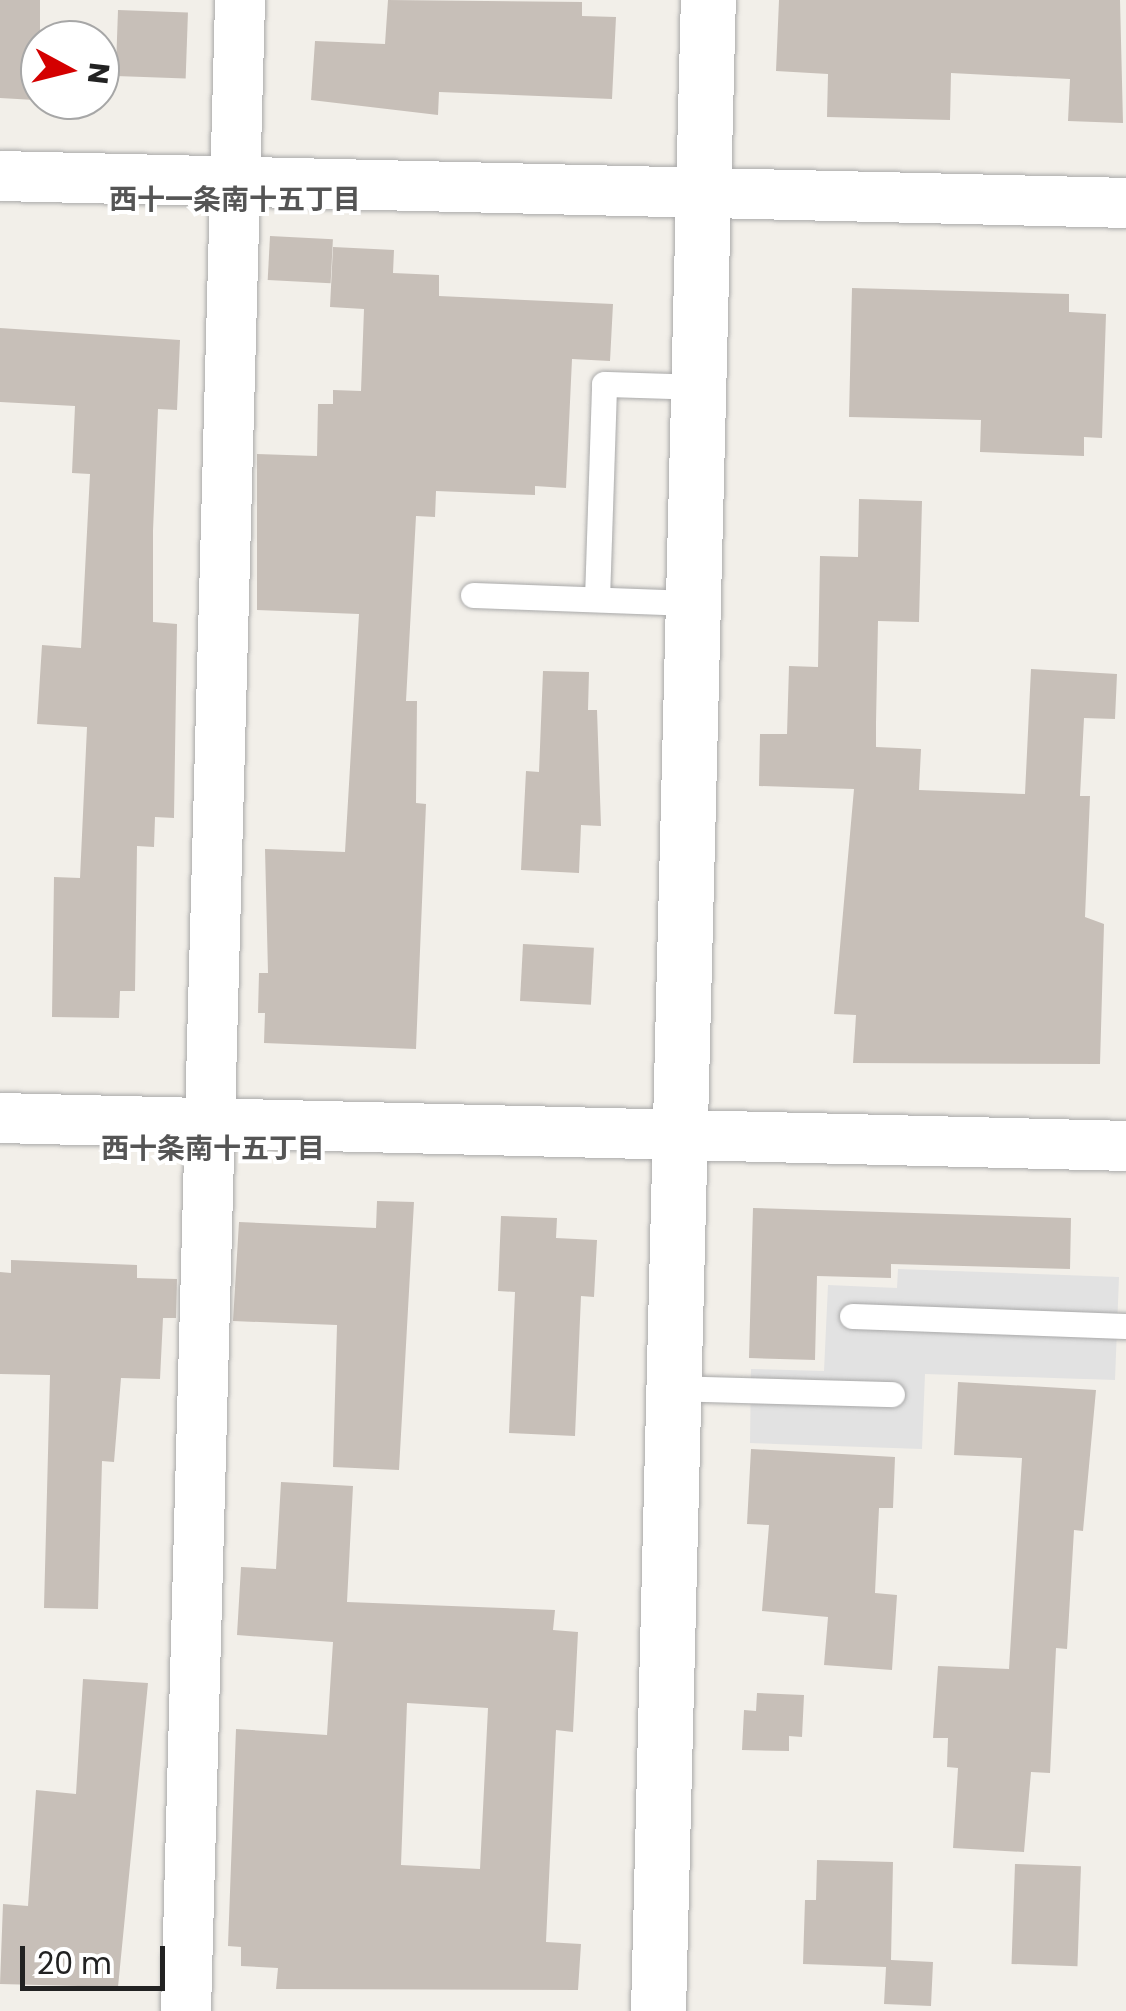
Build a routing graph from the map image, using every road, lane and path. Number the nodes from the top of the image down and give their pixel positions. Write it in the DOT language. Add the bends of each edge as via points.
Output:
graph roads {
  1 [pos="240,0"];
  2 [pos="708,0"];
  3 [pos="0,176"];
  4 [pos="236,182"];
  5 [pos="704,192"];
  6 [pos="1126,203"];
  7 [pos="698,387"];
  8 [pos="472,595"];
  9 [pos="597,600"];
  10 [pos="692,603"];
  11 [pos="0,1118"];
  12 [pos="210,1122"];
  13 [pos="678,1133"];
  14 [pos="1126,1146"];
  15 [pos="852,1316"];
  16 [pos="1126,1326"];
  17 [pos="672,1388"];
  18 [pos="892,1394"];
  19 [pos="186,2011"];
  20 [pos="658,2011"];
  1 -- 4 [label="street"];
  2 -- 5 [label="street"];
  3 -- 4 [label="street"];
  4 -- 5 [label="street"];
  4 -- 12 [label="street"];
  5 -- 6 [label="street"];
  5 -- 7 [label="street"];
  7 -- 9 [label="lane" via="604,384"];
  7 -- 10 [label="street"];
  8 -- 9 [label="lane"];
  9 -- 10 [label="lane"];
  10 -- 13 [label="street"];
  11 -- 12 [label="street"];
  12 -- 13 [label="street"];
  12 -- 19 [label="street"];
  13 -- 14 [label="street"];
  13 -- 17 [label="street"];
  15 -- 16 [label="lane"];
  17 -- 18 [label="lane"];
  17 -- 20 [label="street"];
}
